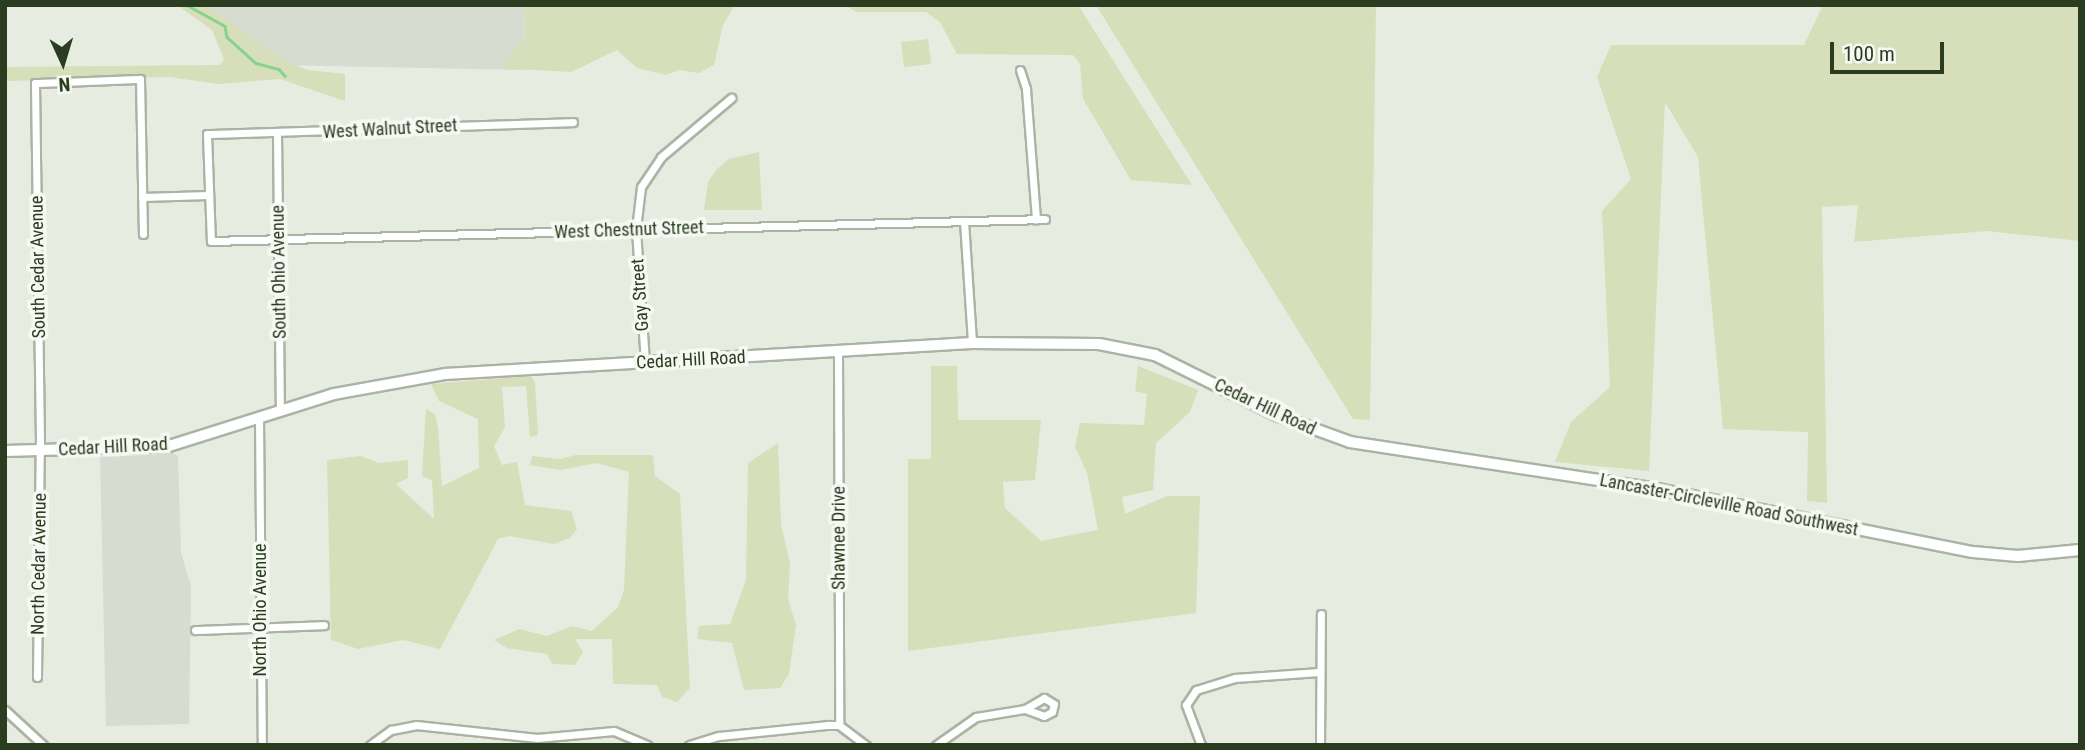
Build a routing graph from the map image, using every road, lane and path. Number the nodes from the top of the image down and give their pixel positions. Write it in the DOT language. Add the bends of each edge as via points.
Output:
graph roads {
  1 [pos="1020,69"];
  2 [pos="730,98"];
  3 [pos="573,122"];
  4 [pos="277,133"];
  5 [pos="209,195"];
  6 [pos="142,197"];
  7 [pos="964,221"];
  8 [pos="636,229"];
  9 [pos="143,234"];
  10 [pos="279,240"];
  11 [pos="972,344"];
  12 [pos="838,351"];
  13 [pos="645,362"];
  14 [pos="280,411"];
  15 [pos="259,418"];
  16 [pos="1377,448"];
  17 [pos="5,451"];
  18 [pos="40,451"];
  19 [pos="2080,550"];
  20 [pos="1321,614"];
  21 [pos="324,625"];
  22 [pos="259,627"];
  23 [pos="195,630"];
  24 [pos="1319,672"];
  25 [pos="37,677"];
  26 [pos="1025,709"];
  27 [pos="5,710"];
  28 [pos="839,725"];
  29 [pos="537,742"];
  30 [pos="43,745"];
  31 [pos="261,745"];
  32 [pos="370,745"];
  33 [pos="647,745"];
  34 [pos="689,745"];
  35 [pos="866,745"];
  36 [pos="936,745"];
  37 [pos="1200,745"];
  38 [pos="1320,745"];
  1 -- 7 [label="street, West Chestnut Street" via="1028,100 1040,219"];
  2 -- 8 [label="street, Gay Street" via="652,167 639,198"];
  3 -- 4 [label="street, West Walnut Street"];
  4 -- 5 [label="street, West Walnut Street" via="207,134"];
  4 -- 10 [label="street, South Ohio Avenue"];
  5 -- 6 [label="street"];
  5 -- 10 [label="street, West Chestnut Street" via="213,241"];
  6 -- 9 [label="street"];
  6 -- 18 [label="street, South Cedar Avenue" via="140,79 35,83"];
  7 -- 8 [label="street, West Chestnut Street"];
  7 -- 11 [label="street"];
  8 -- 10 [label="street, West Chestnut Street"];
  8 -- 13 [label="street, Gay Street"];
  10 -- 14 [label="street, South Ohio Avenue"];
  11 -- 12 [label="main road, Cedar Hill Road"];
  11 -- 16 [label="main road, Cedar Hill Road" via="1099,344 1144,351 1289,421"];
  12 -- 13 [label="main road, Cedar Hill Road"];
  12 -- 28 [label="street, Shawnee Drive"];
  13 -- 14 [label="main road, Cedar Hill Road" via="412,378"];
  14 -- 15 [label="main road, Cedar Hill Road"];
  15 -- 18 [label="main road, Cedar Hill Road" via="169,446"];
  15 -- 22 [label="street, North Ohio Avenue"];
  16 -- 19 [label="main road, Lancaster-Circleville Road Southwest" via="1657,489 1973,552 2029,556"];
  17 -- 18 [label="main road, Cedar Hill Road"];
  18 -- 25 [label="street, North Cedar Avenue"];
  20 -- 24 [label="street"];
  21 -- 22 [label="street"];
  22 -- 23 [label="street"];
  22 -- 31 [label="street, North Ohio Avenue"];
  24 -- 37 [label="street" via="1235,678 1196,690 1186,705"];
  24 -- 38 [label="street"];
  26 -- 36 [label="street" via="976,717"];
  27 -- 30 [label="street"];
  28 -- 34 [label="street" via="719,736"];
  28 -- 35 [label="street"];
  29 -- 32 [label="street" via="416,725 391,730"];
  29 -- 33 [label="street" via="614,731"];
}
